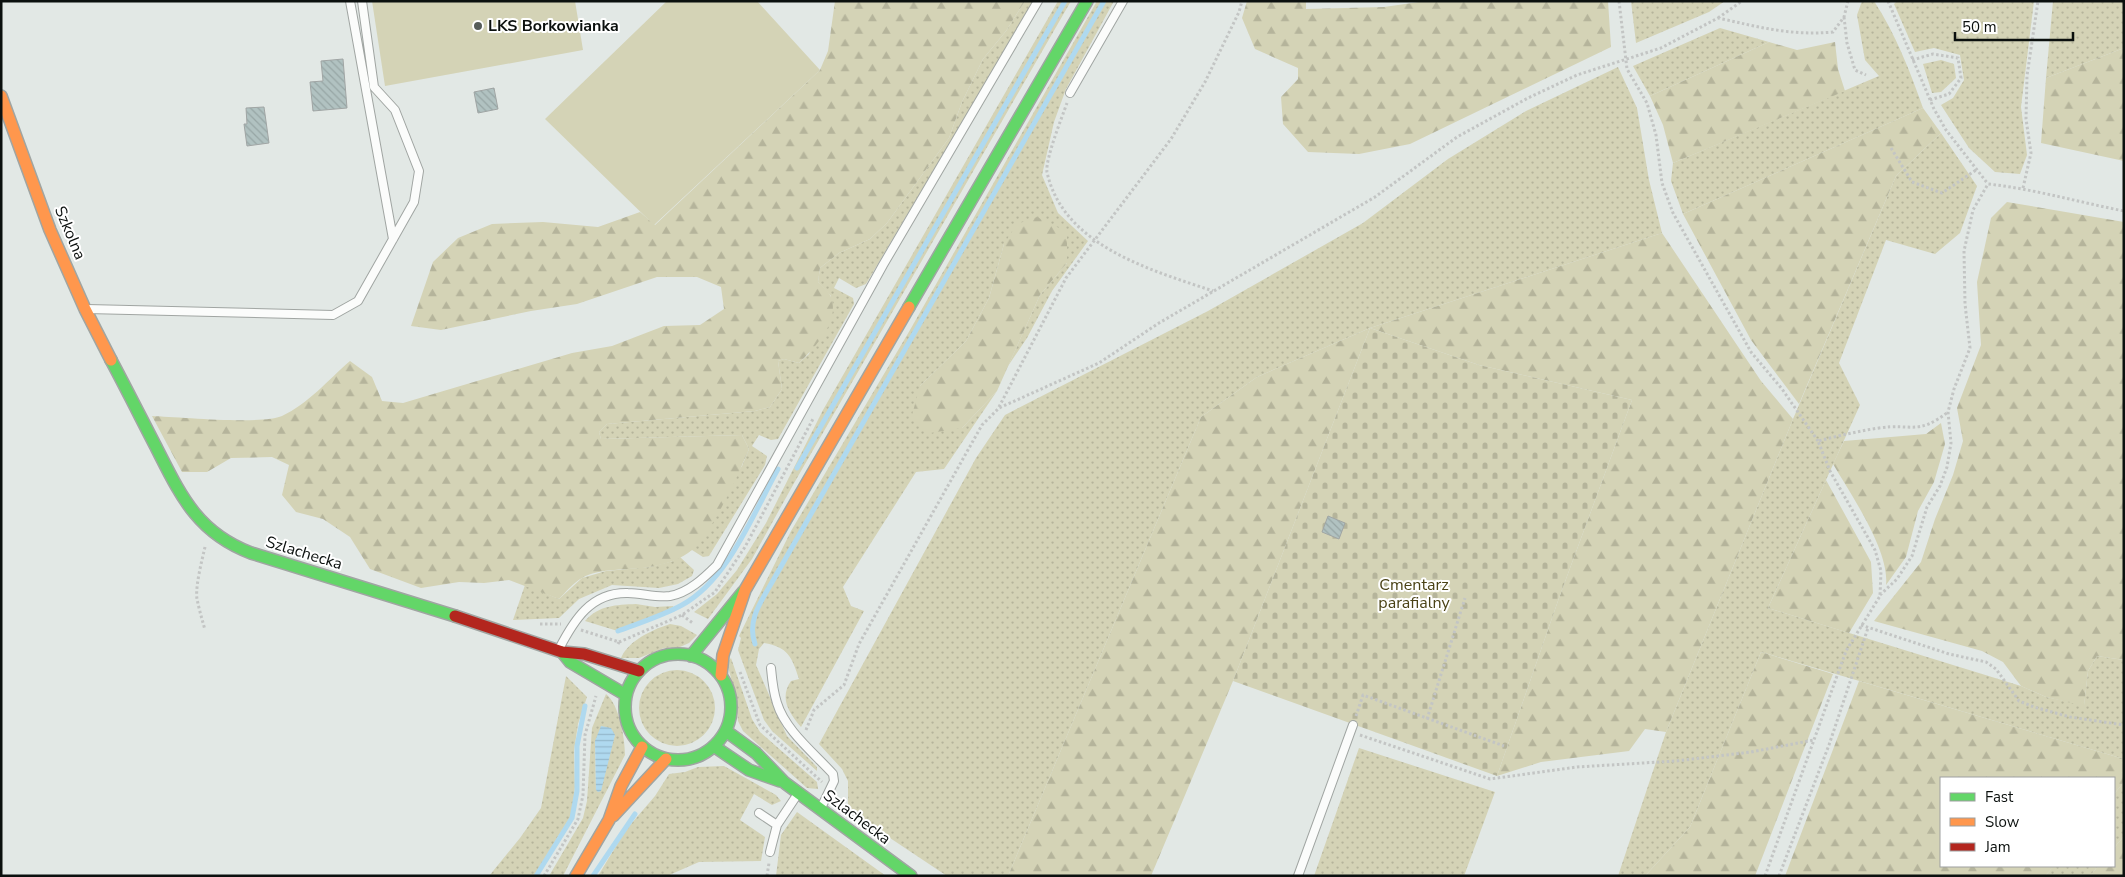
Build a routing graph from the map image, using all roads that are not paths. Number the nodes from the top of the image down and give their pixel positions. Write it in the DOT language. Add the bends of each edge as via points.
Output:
graph roads {
  1 [pos="350,1"];
  2 [pos="362,1"];
  3 [pos="1038,1"];
  4 [pos="1087,1"];
  5 [pos="1123,1"];
  6 [pos="1070,93"];
  7 [pos="1,96"];
  8 [pos="393,239"];
  9 [pos="85,309"];
  10 [pos="121,378"];
  11 [pos="744,590"];
  12 [pos="560,651"];
  13 [pos="691,656"];
  14 [pos="771,668"];
  15 [pos="639,670"];
  16 [pos="721,675"];
  17 [pos="626,695"];
  18 [pos="1352,729"];
  19 [pos="726,731"];
  20 [pos="715,746"];
  21 [pos="642,747"];
  22 [pos="666,759"];
  23 [pos="785,783"];
  24 [pos="798,793"];
  25 [pos="820,810"];
  26 [pos="759,814"];
  27 [pos="609,820"];
  28 [pos="777,824"];
  29 [pos="770,852"];
  30 [pos="576,876"];
  31 [pos="911,876"];
  32 [pos="1298,876"];
  1 -- 8 [label="lane"];
  2 -- 8 [label="lane" via="374,87 395,110 419,171 414,202"];
  3 -- 12 [label="lane" via="878,274 717,565 683,592 669,596 628,593 605,596 590,604 570,626"];
  4 -- 11 [label="main road"];
  5 -- 6 [label="lane"];
  7 -- 9 [label="main road, Szkolna" via="50,230"];
  8 -- 9 [label="lane" via="358,301 333,315"];
  9 -- 10 [label="main road, Szkolna"];
  10 -- 12 [label="main road, Szlachecka" via="184,501 210,531 227,544"];
  11 -- 13 [label="main road"];
  11 -- 16 [label="main road" via="723,654"];
  12 -- 15 [label="main road, Szlachecka" via="584,654"];
  12 -- 17 [label="main road, Szlachecka" via="570,662"];
  13 -- 15 [label="main road" via="663,656"];
  13 -- 16 [label="main road" via="708,663"];
  14 -- 25 [label="lane" via="777,704 802,740 833,774 834,781"];
  15 -- 17 [label="main road"];
  16 -- 19 [label="main road" via="731,702 731,717"];
  17 -- 21 [label="main road" via="627,723"];
  18 -- 32 [label="lane"];
  19 -- 20 [label="main road"];
  19 -- 23 [label="main road, Szlachecka" via="756,753"];
  20 -- 22 [label="main road" via="692,759"];
  20 -- 23 [label="main road, Szlachecka" via="749,770"];
  21 -- 22 [label="main road"];
  21 -- 27 [label="main road" via="621,786"];
  22 -- 27 [label="main road"];
  23 -- 24 [label="main road, Szlachecka"];
  24 -- 25 [label="main road, Szlachecka"];
  24 -- 28 [label="lane"];
  25 -- 31 [label="main road, Szlachecka"];
  26 -- 28 [label="lane"];
  27 -- 30 [label="main road"];
  28 -- 29 [label="lane"];
}
